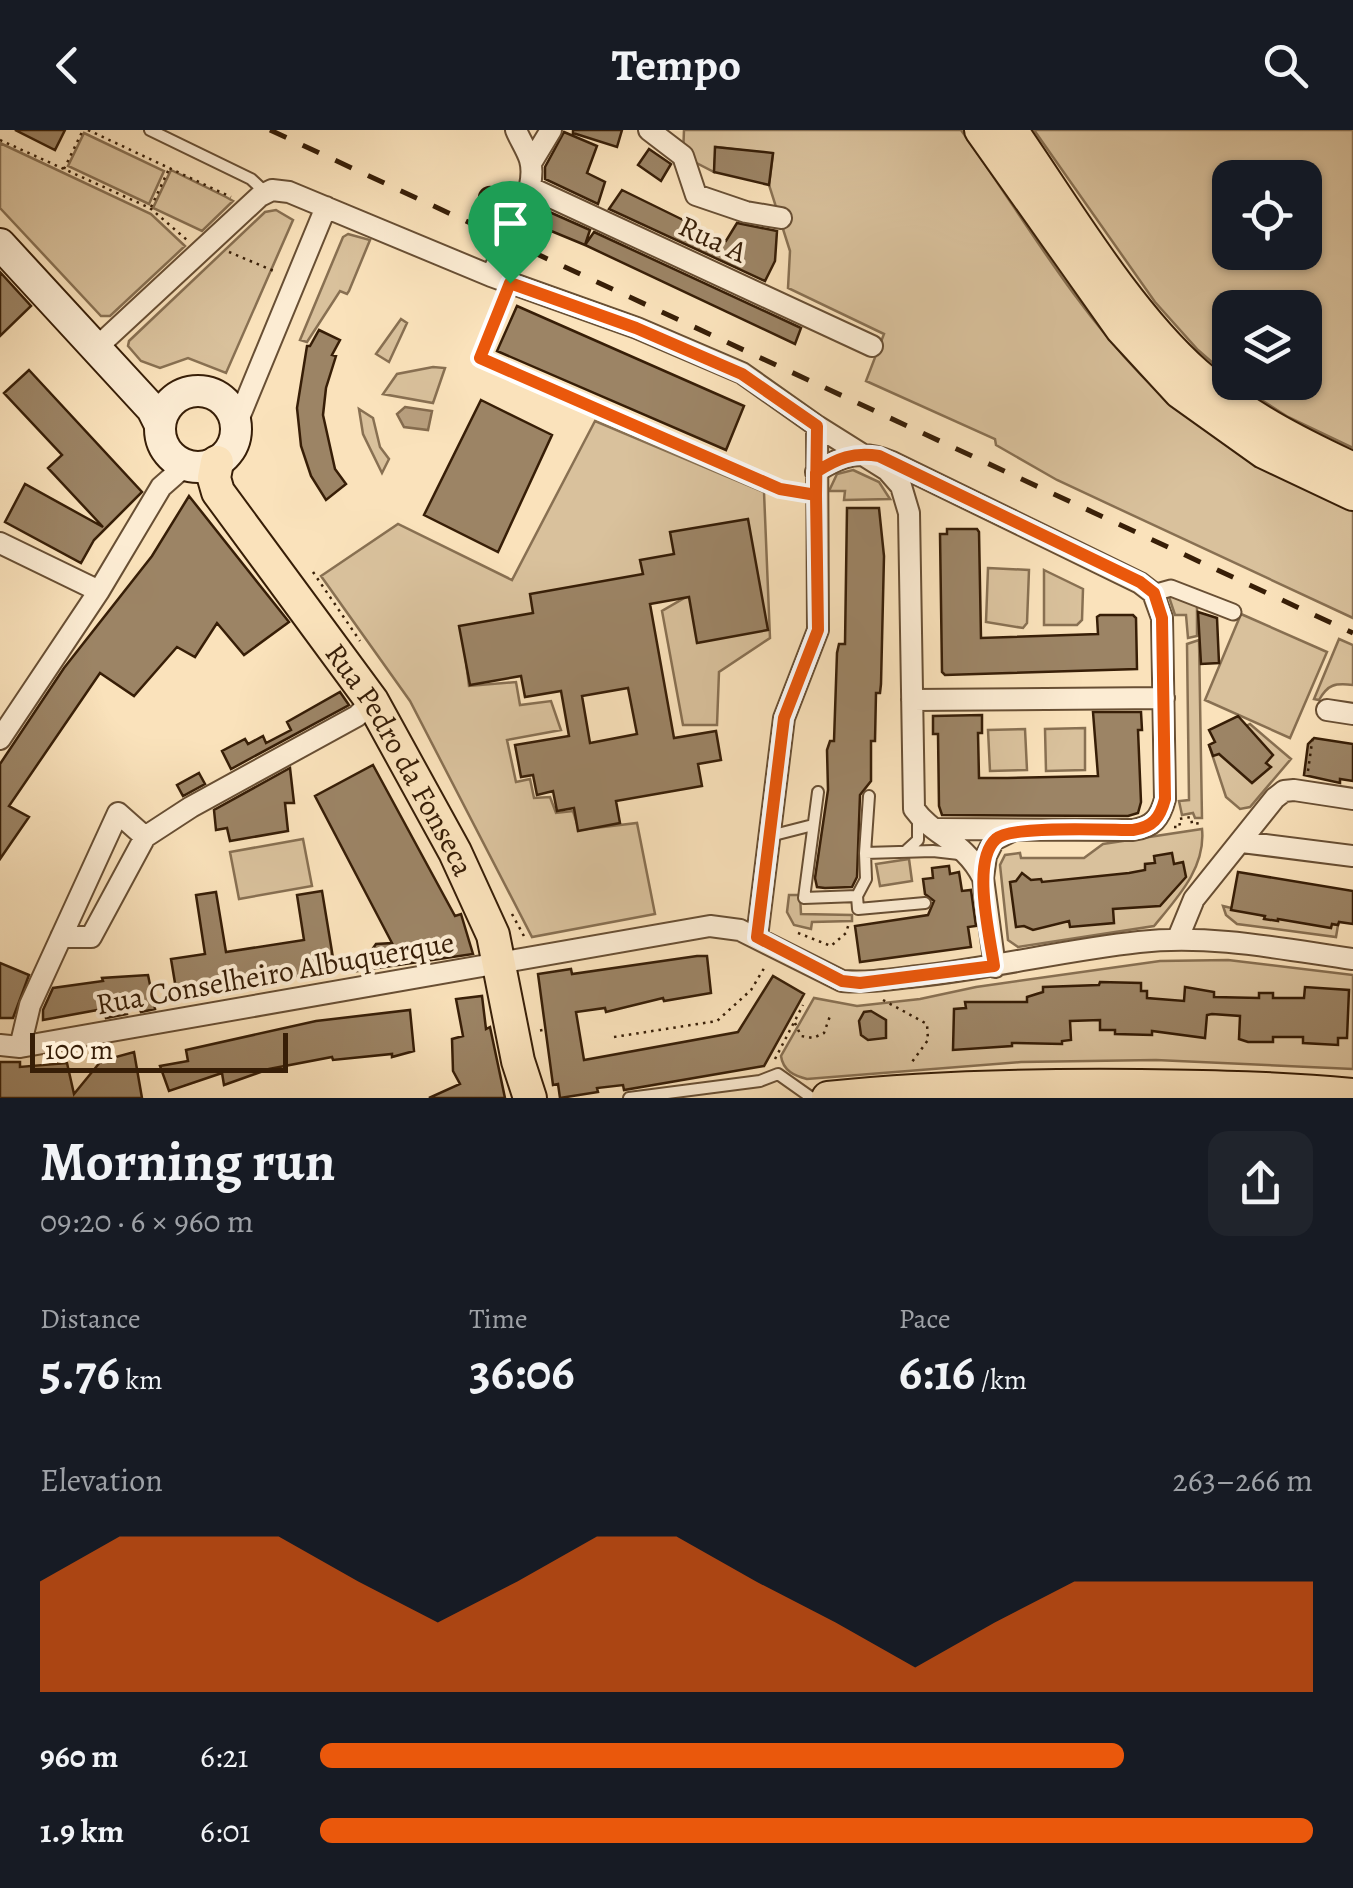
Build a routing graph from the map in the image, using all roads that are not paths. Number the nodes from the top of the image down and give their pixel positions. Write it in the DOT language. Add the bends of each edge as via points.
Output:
graph roads {
  1 [pos="150,130"];
  2 [pos="516,130"];
  3 [pos="550,130"];
  4 [pos="648,130"];
  5 [pos="684,130"];
  6 [pos="981,130"];
  7 [pos="1011,130"];
  8 [pos="683,156"];
  9 [pos="531,163"];
  10 [pos="530,187"];
  11 [pos="266,192"];
  12 [pos="326,207"];
  13 [pos="782,218"];
  14 [pos="0,244"];
  15 [pos="500,279"];
  16 [pos="872,346"];
  17 [pos="95,349"];
  18 [pos="135,391"];
  19 [pos="180,394"];
  20 [pos="159,424"];
  21 [pos="236,426"];
  22 [pos="817,426"];
  23 [pos="858,453"];
  24 [pos="201,464"];
  25 [pos="1353,469"];
  26 [pos="816,472"];
  27 [pos="1353,494"];
  28 [pos="816,495"];
  29 [pos="909,513"];
  30 [pos="1008,518"];
  31 [pos="0,543"];
  32 [pos="99,592"];
  33 [pos="1154,593"];
  34 [pos="1233,612"];
  35 [pos="1164,698"];
  36 [pos="912,700"];
  37 [pos="372,701"];
  38 [pos="1327,710"];
  39 [pos="1353,714"];
  40 [pos="0,739"];
  41 [pos="818,792"];
  42 [pos="869,796"];
  43 [pos="1353,798"];
  44 [pos="918,815"];
  45 [pos="813,825"];
  46 [pos="938,829"];
  47 [pos="1013,830"];
  48 [pos="770,836"];
  49 [pos="145,837"];
  50 [pos="1242,842"];
  51 [pos="901,851"];
  52 [pos="865,854"];
  53 [pos="1353,856"];
  54 [pos="980,872"];
  55 [pos="858,896"];
  56 [pos="925,902"];
  57 [pos="62,937"];
  58 [pos="757,937"];
  59 [pos="1178,938"];
  60 [pos="1353,959"];
  61 [pos="499,962"];
  62 [pos="994,966"];
  63 [pos="10,1046"];
  64 [pos="527,1092"];
  65 [pos="1353,1095"];
  66 [pos="629,1098"];
  67 [pos="812,1098"];
  68 [pos="828,1098"];
  1 -- 11 [label="lane"];
  2 -- 9 [label="street"];
  3 -- 9 [label="street"];
  4 -- 8 [label="street"];
  5 -- 8 [label="street"];
  6 -- 27 [label="main road" via="1122,329 1180,392 1264,452"];
  7 -- 25 [label="main road" via="1140,314 1196,374 1276,432"];
  8 -- 13 [label="street" via="696,195"];
  9 -- 10 [label="street"];
  10 -- 15 [label="street"];
  10 -- 16 [label="street, Rua A"];
  11 -- 12 [label="street" via="289,192"];
  11 -- 17 [label="street"];
  12 -- 15 [label="street"];
  12 -- 21 [label="street"];
  14 -- 17 [label="main road"];
  15 -- 22 [label="street" via="742,374"];
  15 -- 28 [label="lane" via="480,358 780,489"];
  17 -- 18 [label="main road"];
  18 -- 19 [label="main road"];
  18 -- 20 [label="main road"];
  19 -- 20 [label="main road"];
  19 -- 21 [label="main road" via="212,392"];
  20 -- 24 [label="main road" via="168,454"];
  21 -- 24 [label="main road" via="230,451"];
  22 -- 23 [label="street"];
  22 -- 26 [label="street"];
  23 -- 26 [label="street"];
  23 -- 29 [label="street" via="895,478"];
  23 -- 30 [label="street" via="892,462"];
  24 -- 32 [label="street" via="168,477"];
  24 -- 37 [label="main road, Rua Pedro da Fonseca"];
  26 -- 28 [label="street"];
  28 -- 48 [label="street" via="818,630 784,718"];
  29 -- 30 [label="street" via="934,496 991,520"];
  29 -- 36 [label="street"];
  30 -- 33 [label="street"];
  31 -- 32 [label="street"];
  32 -- 40 [label="street"];
  33 -- 34 [label="street" via="1171,588"];
  33 -- 35 [label="street" via="1162,618"];
  35 -- 36 [label="street"];
  35 -- 47 [label="street" via="1165,799 1156,820 1133,830"];
  36 -- 44 [label="street"];
  37 -- 49 [label="street" via="341,726"];
  37 -- 61 [label="main road, Rua Pedro da Fonseca" via="455,852"];
  38 -- 39 [label="street"];
  41 -- 45 [label="lane"];
  42 -- 52 [label="lane"];
  43 -- 50 [label="street" via="1284,791"];
  44 -- 46 [label="street"];
  44 -- 51 [label="lane" via="918,840"];
  45 -- 48 [label="lane"];
  45 -- 55 [label="lane" via="804,898"];
  46 -- 47 [label="street"];
  46 -- 54 [label="street"];
  47 -- 54 [label="street" via="994,840"];
  48 -- 58 [label="street"];
  49 -- 57 [label="street" via="91,938"];
  49 -- 57 [label="street" via="118,813"];
  50 -- 53 [label="street"];
  50 -- 59 [label="street" via="1194,899"];
  51 -- 52 [label="lane"];
  51 -- 54 [label="lane" via="954,853"];
  52 -- 55 [label="lane" via="866,880"];
  54 -- 62 [label="street"];
  55 -- 56 [label="lane" via="858,909"];
  57 -- 63 [label="street"];
  58 -- 61 [label="street, Rua Conselheiro Albuquerque" via="710,926"];
  58 -- 62 [label="street, Rua Conselheiro Albuquerque" via="842,981"];
  59 -- 60 [label="street, Rua Conselheiro Albuquerque"];
  59 -- 62 [label="street, Rua Conselheiro Albuquerque"];
  61 -- 63 [label="street, Rua Conselheiro Albuquerque"];
  61 -- 64 [label="main road, Rua Pedro da Fonseca"];
  65 -- 68 [label="main road" via="1074,1085"];
  66 -- 67 [label="lane" via="770,1074 784,1076"];
}
